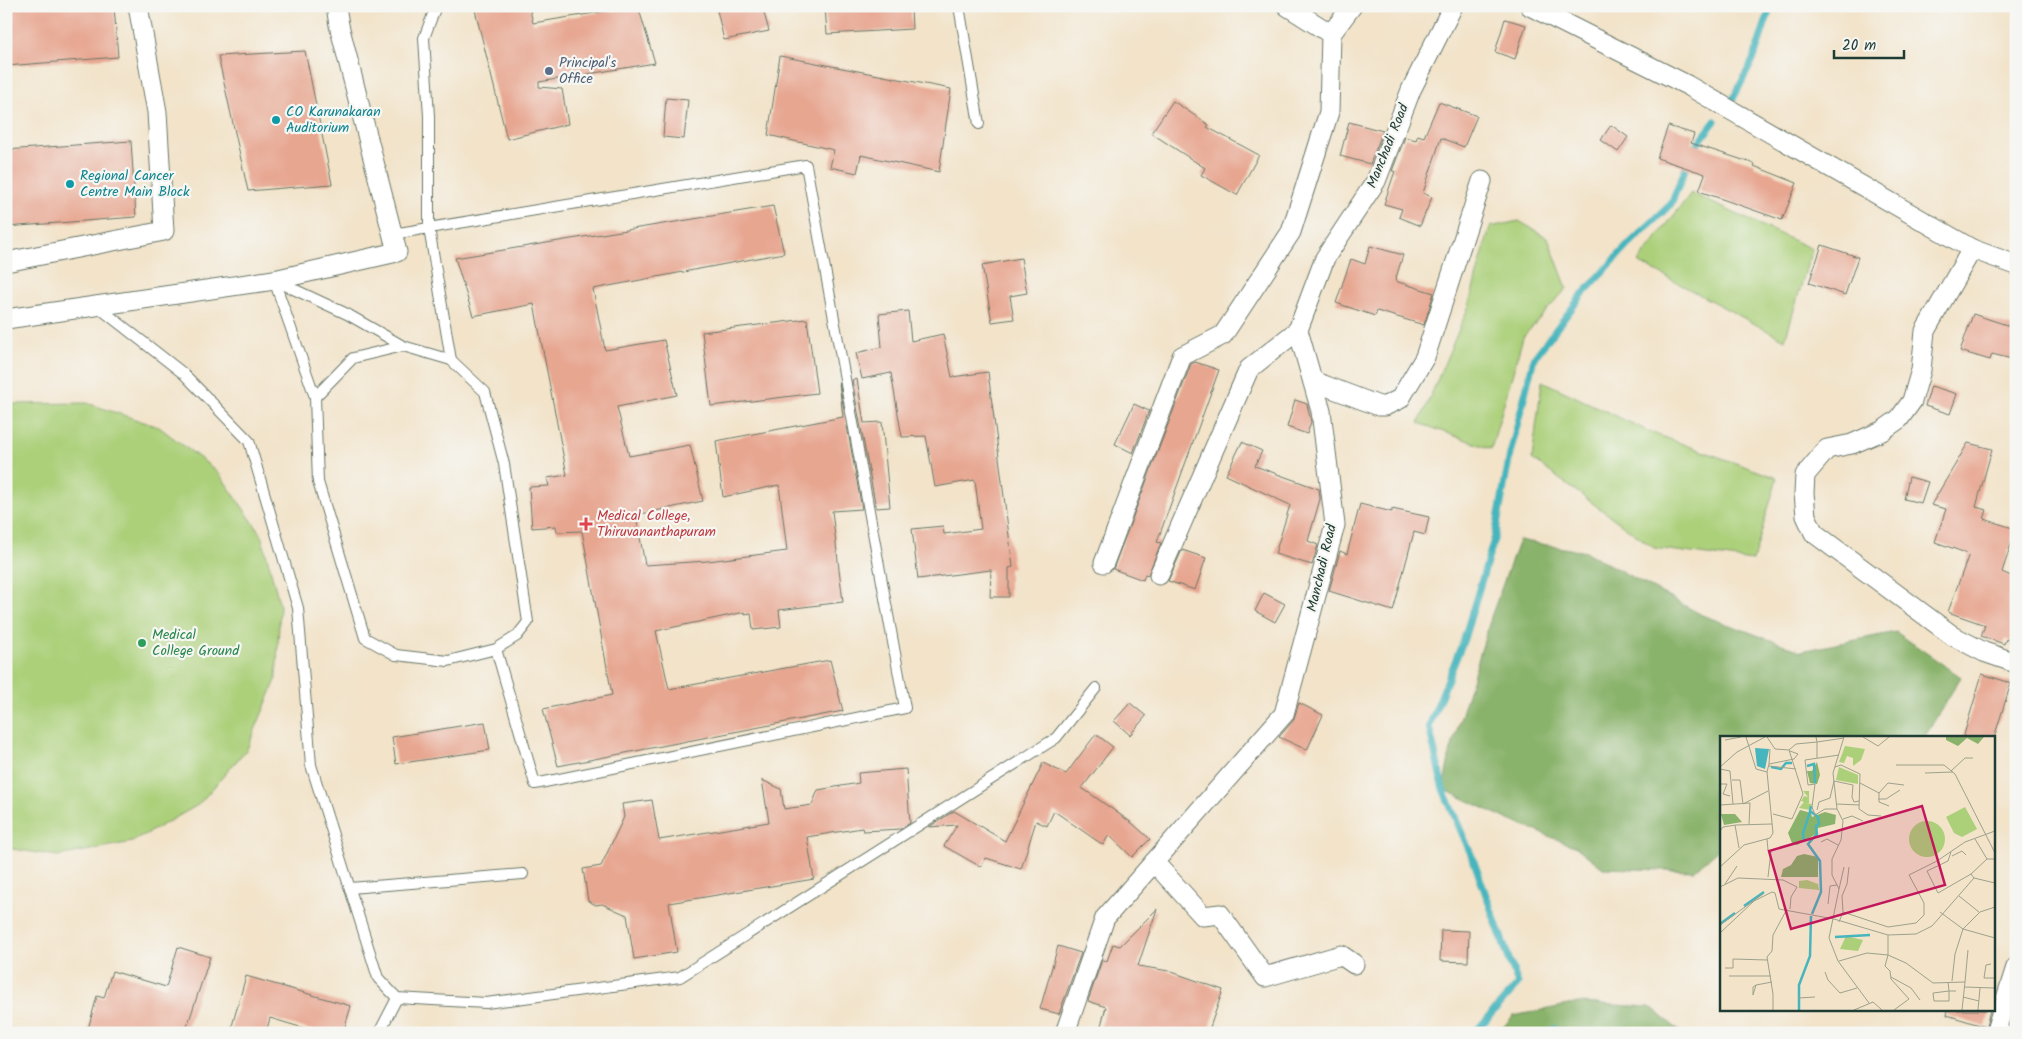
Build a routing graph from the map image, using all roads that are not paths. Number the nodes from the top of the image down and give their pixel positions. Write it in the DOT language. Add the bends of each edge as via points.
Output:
graph roads {
  1 [pos="138,6"];
  2 [pos="436,6"];
  3 [pos="959,6"];
  4 [pos="1287,6"];
  5 [pos="1352,6"];
  6 [pos="1453,6"];
  7 [pos="1530,6"];
  8 [pos="337,7"];
  9 [pos="1331,34"];
  10 [pos="979,124"];
  11 [pos="1482,181"];
  12 [pos="429,228"];
  13 [pos="393,234"];
  14 [pos="1972,249"];
  15 [pos="2013,260"];
  16 [pos="6,262"];
  17 [pos="274,280"];
  18 [pos="97,306"];
  19 [pos="6,319"];
  20 [pos="1298,330"];
  21 [pos="403,346"];
  22 [pos="450,360"];
  23 [pos="1313,380"];
  24 [pos="315,397"];
  25 [pos="1104,563"];
  26 [pos="1159,575"];
  27 [pos="496,649"];
  28 [pos="2016,663"];
  29 [pos="1096,688"];
  30 [pos="1154,862"];
  31 [pos="523,874"];
  32 [pos="350,888"];
  33 [pos="1354,964"];
  34 [pos="2016,967"];
  35 [pos="397,998"];
  36 [pos="379,1033"];
  37 [pos="1065,1033"];
  38 [pos="2001,1033"];
  1 -- 16 [label="street" via="157,112 164,231"];
  2 -- 12 [label="lane" via="424,38 429,116"];
  3 -- 10 [label="lane"];
  4 -- 9 [label="street"];
  5 -- 9 [label="street"];
  6 -- 20 [label="street, Manchadi Road" via="1410,90 1376,181 1325,258"];
  7 -- 14 [label="street" via="1687,85"];
  8 -- 13 [label="street"];
  9 -- 25 [label="street" via="1329,112 1291,232 1223,336 1182,356"];
  11 -- 23 [label="street" via="1425,357 1400,399 1379,406"];
  12 -- 13 [label="lane"];
  12 -- 22 [label="lane"];
  12 -- 27 [label="lane" via="806,166 905,708 535,784"];
  13 -- 17 [label="street" via="397,252"];
  14 -- 15 [label="street"];
  14 -- 28 [label="street" via="1925,331 1922,370 1912,401 1898,419 1882,431 1852,444 1827,449 1814,462 1805,475 1806,516 1814,533 1953,636"];
  17 -- 18 [label="street"];
  17 -- 21 [label="lane" via="347,314"];
  17 -- 24 [label="lane"];
  18 -- 19 [label="street"];
  18 -- 32 [label="lane" via="184,374 249,441 298,608 311,765"];
  20 -- 23 [label="street, Manchadi Road"];
  20 -- 26 [label="street" via="1249,369"];
  21 -- 22 [label="lane"];
  21 -- 24 [label="lane" via="353,358"];
  22 -- 27 [label="lane" via="485,392 504,464 521,569 528,622 517,636"];
  23 -- 30 [label="street, Manchadi Road" via="1321,411 1335,525 1284,714"];
  24 -- 27 [label="lane" via="318,482 365,638 396,655 448,661"];
  29 -- 35 [label="lane" via="1056,738 680,977 486,1003"];
  30 -- 33 [label="street" via="1203,916 1220,914 1265,976 1341,955"];
  30 -- 37 [label="street, Manchadi Road" via="1105,918"];
  31 -- 32 [label="lane"];
  32 -- 35 [label="lane" via="378,978"];
  34 -- 38 [label="street" via="1997,1027"];
  35 -- 36 [label="lane"];
}
